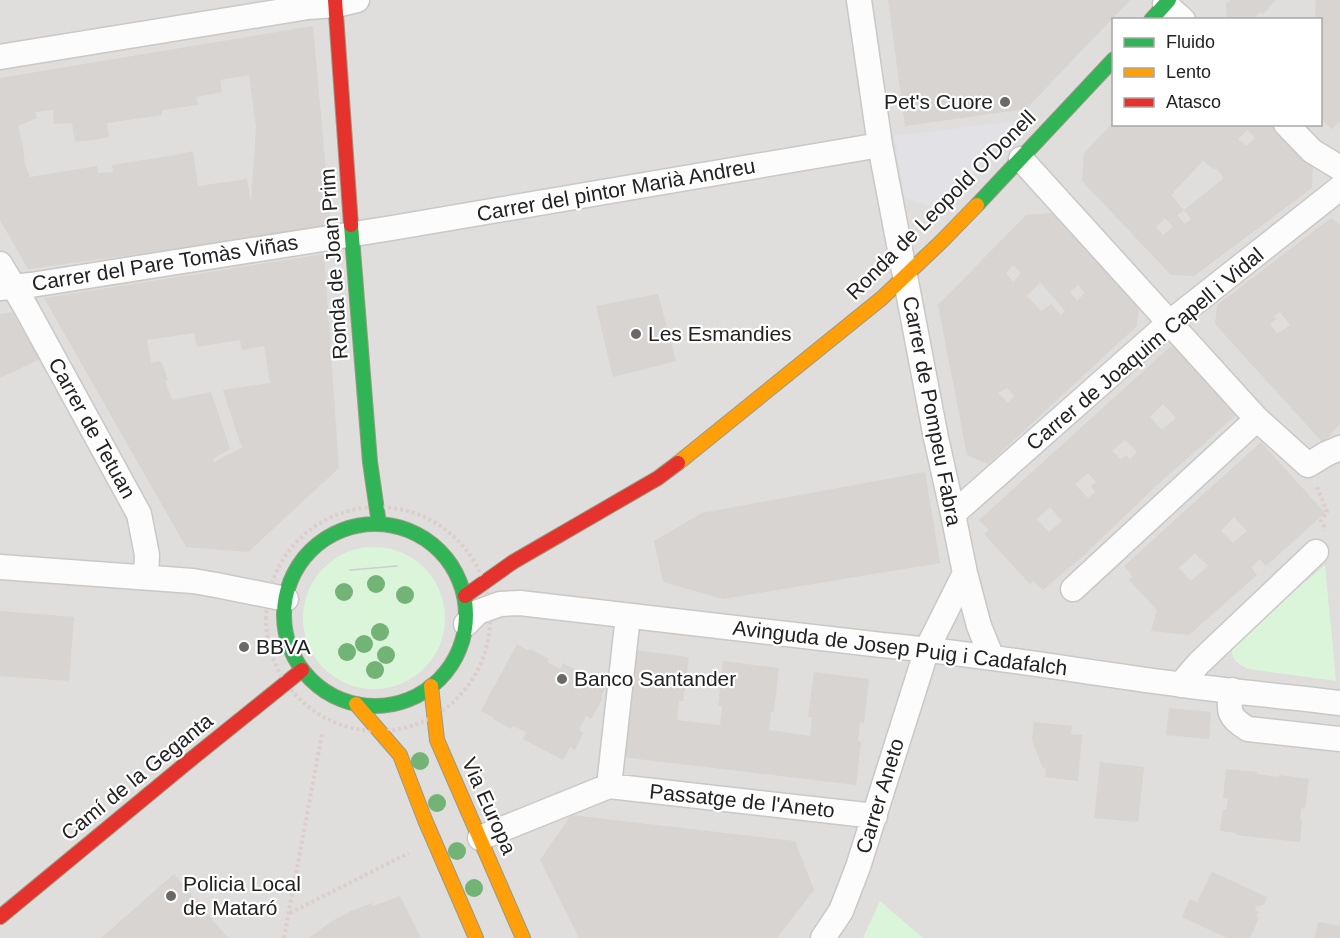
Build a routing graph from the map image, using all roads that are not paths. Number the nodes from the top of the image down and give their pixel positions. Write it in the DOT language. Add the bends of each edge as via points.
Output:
graph roads {
  1 [pos="859,0"];
  2 [pos="342,2"];
  3 [pos="0,57"];
  4 [pos="1112,60"];
  5 [pos="1288,126"];
  6 [pos="880,145"];
  7 [pos="1021,159"];
  8 [pos="1340,168"];
  9 [pos="1340,188"];
  10 [pos="352,233"];
  11 [pos="0,264"];
  12 [pos="905,277"];
  13 [pos="7,287"];
  14 [pos="1169,323"];
  15 [pos="1257,418"];
  16 [pos="1340,448"];
  17 [pos="953,514"];
  18 [pos="379,524"];
  19 [pos="1316,552"];
  20 [pos="0,567"];
  21 [pos="964,573"];
  22 [pos="146,577"];
  23 [pos="1073,589"];
  24 [pos="277,597"];
  25 [pos="465,597"];
  26 [pos="628,616"];
  27 [pos="466,624"];
  28 [pos="927,649"];
  29 [pos="992,658"];
  30 [pos="302,670"];
  31 [pos="1180,685"];
  32 [pos="431,686"];
  33 [pos="1232,690"];
  34 [pos="1340,703"];
  35 [pos="356,704"];
  36 [pos="1340,739"];
  37 [pos="609,786"];
  38 [pos="875,816"];
  39 [pos="480,838"];
  40 [pos="0,917"];
  41 [pos="476,938"];
  42 [pos="524,938"];
  43 [pos="823,938"];
  1 -- 6 [label="street, Carrer de Pompeu Fabra"];
  2 -- 3 [label="street"];
  2 -- 10 [label="street, Ronda de Joan Prim"];
  4 -- 7 [label="street, Ronda de Leopold O'Donell"];
  5 -- 8 [label="street" via="1312,151"];
  6 -- 10 [label="street, Carrer del pintor Marià Andreu"];
  6 -- 12 [label="street, Carrer de Pompeu Fabra"];
  7 -- 12 [label="street, Ronda de Leopold O'Donell"];
  7 -- 14 [label="street"];
  9 -- 14 [label="street, Carrer de Joaquim Capell i Vidal"];
  10 -- 13 [label="street, Carrer del Pare Tomàs Viñas"];
  10 -- 18 [label="street, Ronda de Joan Prim" via="370,462"];
  11 -- 13 [label="street, Carrer de Tetuan"];
  12 -- 17 [label="street, Carrer de Pompeu Fabra"];
  12 -- 25 [label="street, Ronda de Leopold O'Donell" via="658,478 513,562"];
  13 -- 22 [label="street, Carrer de Tetuan" via="139,514 147,555"];
  14 -- 15 [label="street"];
  14 -- 17 [label="street, Carrer de Joaquim Capell i Vidal"];
  15 -- 16 [label="street" via="1308,465"];
  15 -- 23 [label="street"];
  17 -- 21 [label="street, Carrer de Pompeu Fabra"];
  18 -- 24 [label="street" via="349,528 327,537 297,567"];
  18 -- 25 [label="street" via="410,530 427,539 445,556"];
  19 -- 31 [label="street"];
  20 -- 22 [label="street"];
  21 -- 28 [label="street"];
  21 -- 29 [label="street, Carrer de Pompeu Fabra"];
  22 -- 24 [label="street"];
  24 -- 30 [label="street" via="287,640"];
  25 -- 27 [label="street"];
  26 -- 27 [label="street, Avinguda de Josep Puig i Cadafalch" via="520,603 500,604 478,612"];
  26 -- 28 [label="street, Avinguda de Josep Puig i Cadafalch"];
  26 -- 37 [label="street"];
  27 -- 32 [label="street" via="458,654"];
  28 -- 29 [label="street, Avinguda de Josep Puig i Cadafalch"];
  28 -- 38 [label="street, Carrer Aneto"];
  29 -- 31 [label="street, Avinguda de Josep Puig i Cadafalch"];
  30 -- 35 [label="street" via="320,687"];
  30 -- 40 [label="street, Camí de la Geganta"];
  31 -- 33 [label="street, Avinguda de Josep Puig i Cadafalch"];
  32 -- 35 [label="street" via="402,702"];
  32 -- 39 [label="street, Via Europa" via="437,740"];
  33 -- 34 [label="street, Avinguda de Josep Puig i Cadafalch"];
  33 -- 36 [label="street" via="1229,705 1236,722 1248,729"];
  35 -- 41 [label="street" via="400,755"];
  37 -- 38 [label="street, Passatge de l'Aneto"];
  37 -- 39 [label="street, Passatge de l'Aneto"];
  38 -- 43 [label="street, Carrer Aneto" via="841,911"];
  39 -- 42 [label="street, Via Europa"];
}
